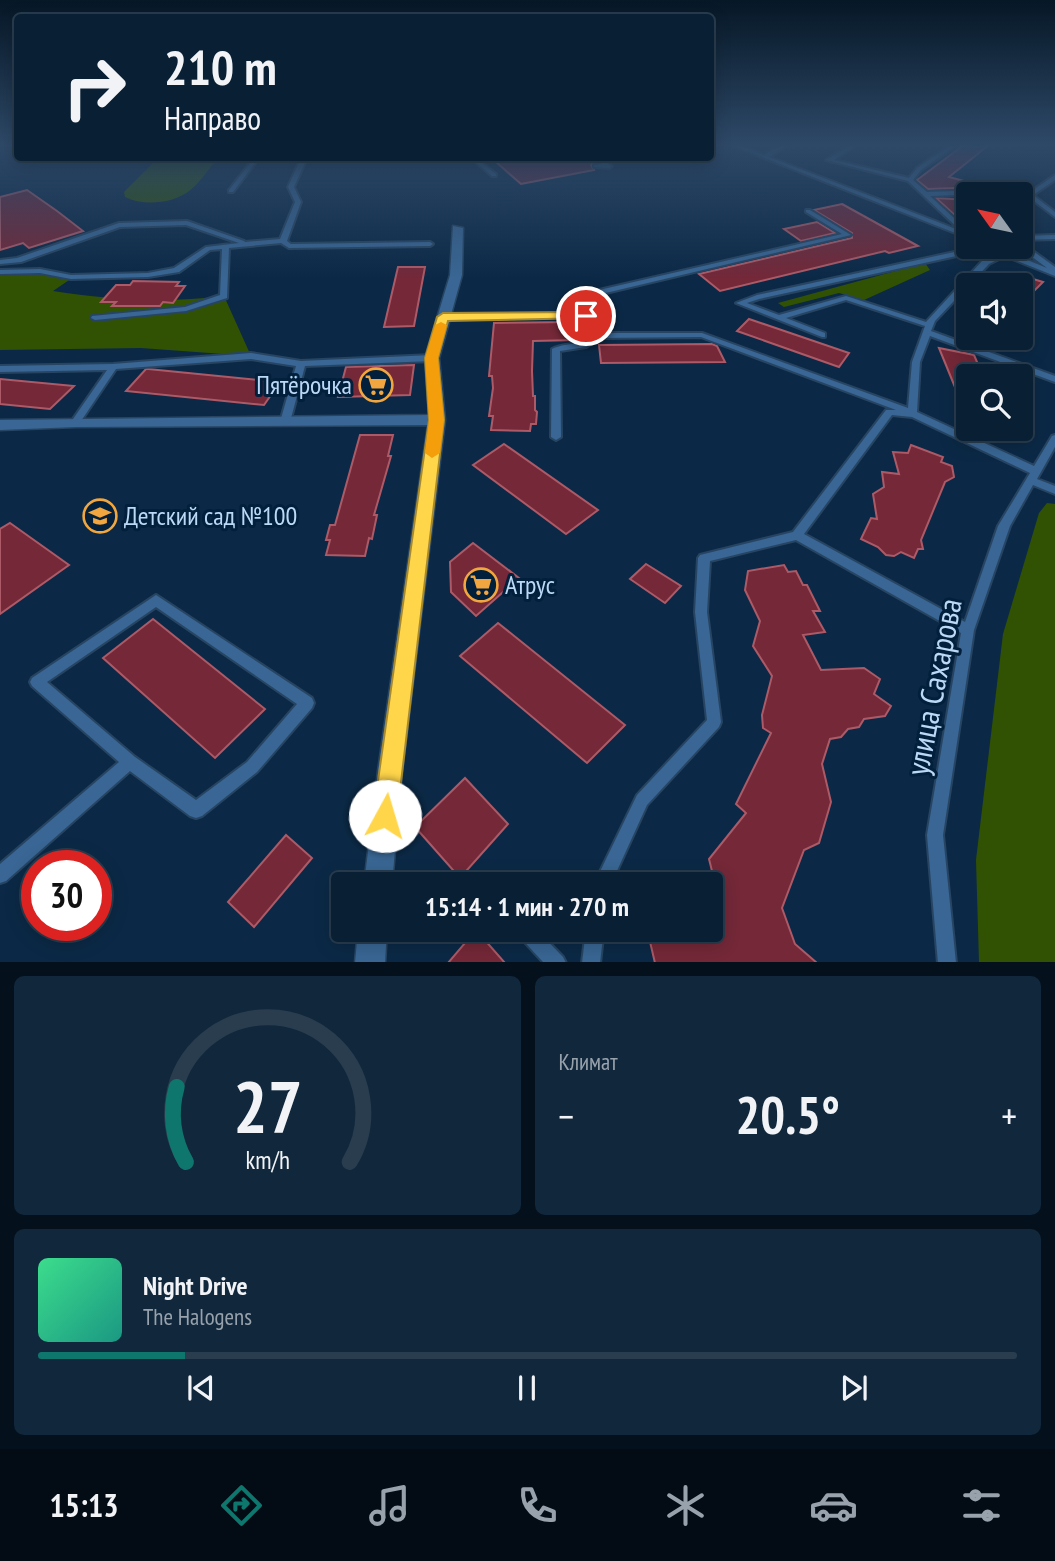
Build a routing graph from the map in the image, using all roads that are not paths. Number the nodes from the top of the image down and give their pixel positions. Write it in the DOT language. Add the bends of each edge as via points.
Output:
graph roads {
  1 [pos="292,189"];
  2 [pos="850,189"];
  3 [pos="920,189"];
  4 [pos="956,193"];
  5 [pos="925,194"];
  6 [pos="1033,199"];
  7 [pos="808,211"];
  8 [pos="1055,215"];
  9 [pos="956,224"];
  10 [pos="457,228"];
  11 [pos="956,230"];
  12 [pos="1055,237"];
  13 [pos="1033,238"];
  14 [pos="283,241"];
  15 [pos="248,244"];
  16 [pos="430,244"];
  17 [pos="226,246"];
  18 [pos="956,254"];
  19 [pos="1033,255"];
  20 [pos="993,259"];
  21 [pos="1017,259"];
  22 [pos="0,262"];
  23 [pos="0,272"];
  24 [pos="1055,273"];
  25 [pos="593,316"];
  26 [pos="443,317"];
  27 [pos="95,318"];
  28 [pos="779,318"];
  29 [pos="928,329"];
  30 [pos="822,335"];
  31 [pos="597,336"];
  32 [pos="432,358"];
  33 [pos="301,364"];
  34 [pos="113,367"];
  35 [pos="0,369"];
  36 [pos="1055,379"];
  37 [pos="912,414"];
  38 [pos="436,420"];
  39 [pos="76,422"];
  40 [pos="285,422"];
  41 [pos="0,425"];
  42 [pos="556,437"];
  43 [pos="1055,438"];
  44 [pos="1033,476"];
  45 [pos="1055,490"];
  46 [pos="797,535"];
  47 [pos="968,630"];
  48 [pos="130,762"];
  49 [pos="379,872"];
  50 [pos="608,872"];
  51 [pos="0,875"];
  52 [pos="372,942"];
  53 [pos="537,942"];
  54 [pos="593,942"];
  55 [pos="370,962"];
  56 [pos="557,962"];
  57 [pos="591,962"];
  58 [pos="947,962"];
  1 -- 14 [label="lane" via="298,202"];
  2 -- 11 [label="lane"];
  3 -- 5 [label="lane"];
  4 -- 5 [label="lane"];
  5 -- 9 [label="lane"];
  6 -- 8 [label="lane"];
  7 -- 25 [label="lane" via="848,235 589,295"];
  10 -- 26 [label="street" via="456,275"];
  12 -- 13 [label="lane"];
  14 -- 15 [label="lane"];
  14 -- 16 [label="lane" via="289,246"];
  15 -- 17 [label="lane"];
  15 -- 22 [label="lane" via="187,223 119,225"];
  17 -- 23 [label="lane" via="208,248 176,270 148,275 71,277 40,271"];
  17 -- 27 [label="lane" via="224,296 186,309"];
  18 -- 28 [label="lane" via="740,303"];
  19 -- 24 [label="lane"];
  20 -- 29 [label="lane" via="931,320"];
  21 -- 24 [label="lane"];
  25 -- 26 [label="lane"];
  25 -- 31 [label="lane"];
  26 -- 32 [label="street"];
  28 -- 29 [label="lane" via="846,298"];
  28 -- 30 [label="lane"];
  29 -- 36 [label="lane"];
  29 -- 37 [label="lane" via="916,362"];
  31 -- 37 [label="lane" via="702,335"];
  31 -- 42 [label="lane" via="589,344 555,349"];
  32 -- 33 [label="lane"];
  32 -- 38 [label="street"];
  33 -- 34 [label="lane" via="251,356"];
  33 -- 40 [label="lane"];
  34 -- 35 [label="lane"];
  34 -- 39 [label="lane"];
  37 -- 44 [label="lane"];
  37 -- 46 [label="lane" via="889,412"];
  38 -- 40 [label="street"];
  38 -- 49 [label="street"];
  39 -- 40 [label="street"];
  39 -- 41 [label="street"];
  43 -- 44 [label="lane, улица Сахарова"];
  44 -- 45 [label="lane"];
  44 -- 47 [label="lane, улица Сахарова" via="1004,526"];
  46 -- 47 [label="lane"];
  46 -- 50 [label="lane" via="704,558 701,612 714,722 642,800"];
  47 -- 58 [label="lane, улица Сахарова" via="935,835"];
  48 -- 48 [label="lane" via="37,682 156,600 307,703 252,767 196,810"];
  48 -- 51 [label="lane"];
  52 -- 55 [label="street"];
  53 -- 56 [label="lane"];
  54 -- 57 [label="lane"];
}
